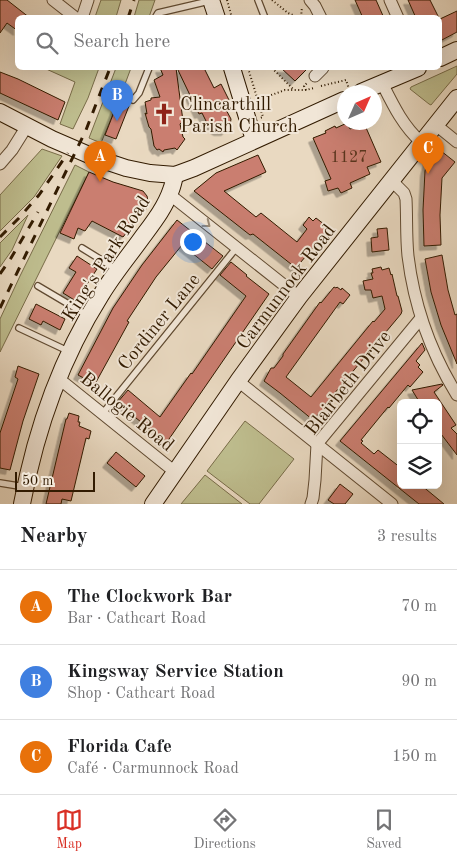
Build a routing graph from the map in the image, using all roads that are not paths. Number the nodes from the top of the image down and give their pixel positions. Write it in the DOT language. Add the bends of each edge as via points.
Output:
graph roads {
  1 [pos="53,0"];
  2 [pos="88,0"];
  3 [pos="211,0"];
  4 [pos="258,0"];
  5 [pos="390,0"];
  6 [pos="306,3"];
  7 [pos="72,15"];
  8 [pos="83,15"];
  9 [pos="157,15"];
  10 [pos="216,15"];
  11 [pos="264,15"];
  12 [pos="320,15"];
  13 [pos="397,15"];
  14 [pos="457,50"];
  15 [pos="442,57"];
  16 [pos="149,70"];
  17 [pos="233,70"];
  18 [pos="413,70"];
  19 [pos="382,83"];
  20 [pos="377,85"];
  21 [pos="457,98"];
  22 [pos="133,100"];
  23 [pos="337,103"];
  24 [pos="0,112"];
  25 [pos="436,124"];
  26 [pos="27,126"];
  27 [pos="254,140"];
  28 [pos="421,142"];
  29 [pos="457,142"];
  30 [pos="0,164"];
  31 [pos="175,175"];
  32 [pos="392,181"];
  33 [pos="169,194"];
  34 [pos="237,247"];
  35 [pos="82,248"];
  36 [pos="118,270"];
  37 [pos="38,286"];
  38 [pos="299,297"];
  39 [pos="88,316"];
  40 [pos="421,318"];
  41 [pos="19,328"];
  42 [pos="70,352"];
  43 [pos="58,378"];
  44 [pos="238,381"];
  45 [pos="457,396"];
  46 [pos="103,413"];
  47 [pos="317,444"];
  48 [pos="176,472"];
  49 [pos="0,483"];
  50 [pos="25,487"];
  51 [pos="22,504"];
  52 [pos="153,504"];
  53 [pos="311,504"];
  54 [pos="392,504"];
  1 -- 7 [label="street"];
  2 -- 8 [label="street"];
  3 -- 9 [label="lane"];
  3 -- 10 [label="street"];
  4 -- 11 [label="lane"];
  5 -- 13 [label="street"];
  6 -- 12 [label="street" via="315,6"];
  14 -- 15 [label="street"];
  16 -- 22 [label="lane"];
  17 -- 27 [label="street"];
  18 -- 19 [label="street"];
  19 -- 20 [label="street"];
  19 -- 28 [label="street" via="411,134"];
  21 -- 25 [label="street, Carmunnock Road"];
  23 -- 27 [label="street"];
  24 -- 26 [label="street"];
  25 -- 28 [label="street, Carmunnock Road"];
  25 -- 29 [label="street"];
  26 -- 30 [label="street"];
  26 -- 31 [label="street" via="96,158 126,168"];
  27 -- 31 [label="street"];
  28 -- 32 [label="street, Carmunnock Road"];
  31 -- 33 [label="street, King's Park Road"];
  32 -- 38 [label="street, Carmunnock Road"];
  32 -- 40 [label="street" via="406,198 408,255"];
  33 -- 34 [label="street, one-way"];
  33 -- 36 [label="street, King's Park Road" via="158,216"];
  34 -- 38 [label="street"];
  34 -- 46 [label="lane, Cordiner Lane"];
  35 -- 36 [label="lane"];
  36 -- 39 [label="street, King's Park Road"];
  37 -- 39 [label="lane"];
  38 -- 44 [label="street, Carmunnock Road"];
  39 -- 42 [label="street, King's Park Road"];
  40 -- 45 [label="street" via="442,370"];
  40 -- 47 [label="street, Blairbeth Drive"];
  41 -- 42 [label="lane"];
  42 -- 43 [label="street, King's Park Road"];
  43 -- 46 [label="street, Ballogie Road"];
  43 -- 50 [label="street, King's Park Road"];
  44 -- 47 [label="street"];
  44 -- 48 [label="street, Carmunnock Road"];
  46 -- 48 [label="street, Ballogie Road"];
  47 -- 53 [label="street, Blairbeth Drive"];
  47 -- 54 [label="street"];
  48 -- 52 [label="street, Carmunnock Road"];
  49 -- 50 [label="lane"];
  50 -- 51 [label="street, King's Park Road"];
}
